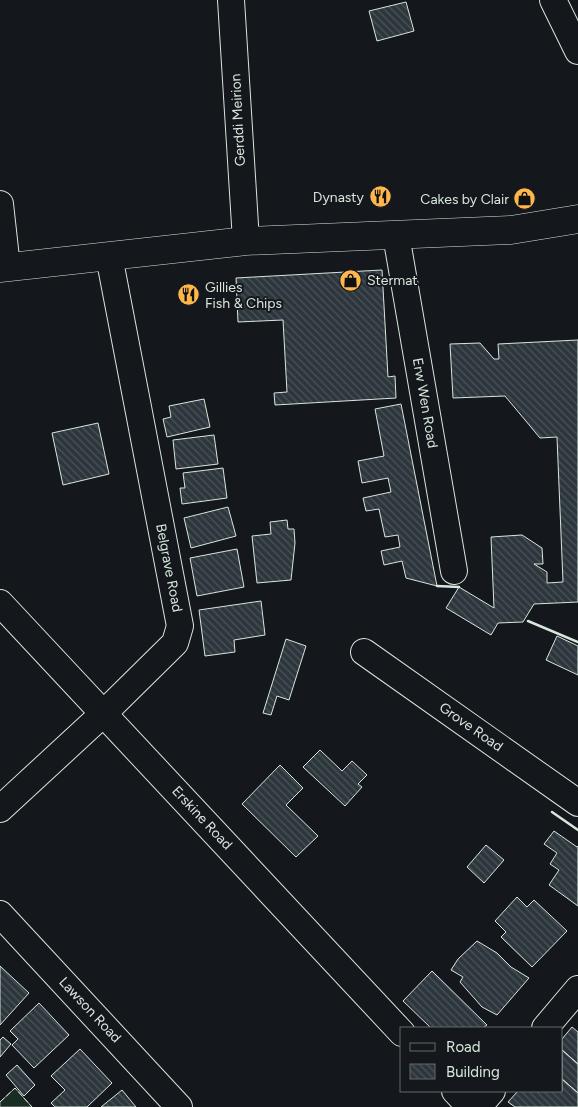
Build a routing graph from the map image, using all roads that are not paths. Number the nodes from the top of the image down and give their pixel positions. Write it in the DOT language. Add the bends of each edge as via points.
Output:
graph roads {
  1 [pos="231,0"];
  2 [pos="553,0"];
  3 [pos="578,51"];
  4 [pos="0,204"];
  5 [pos="578,219"];
  6 [pos="396,235"];
  7 [pos="246,240"];
  8 [pos="109,256"];
  9 [pos="3,267"];
  10 [pos="454,571"];
  11 [pos="0,603"];
  12 [pos="364,652"];
  13 [pos="104,713"];
  14 [pos="578,803"];
  15 [pos="0,809"];
  16 [pos="0,914"];
  17 [pos="578,989"];
  18 [pos="546,1027"];
  19 [pos="400,1032"];
  20 [pos="456,1092"];
  21 [pos="491,1092"];
  22 [pos="179,1107"];
  23 [pos="470,1107"];
  24 [pos="478,1107"];
  1 -- 7 [label="street, Gerddi Meirion"];
  2 -- 3 [label="street"];
  4 -- 9 [label="street"];
  5 -- 6 [label="main road" via="511,230"];
  6 -- 7 [label="main road"];
  6 -- 10 [label="street, Erw Wen Road"];
  7 -- 8 [label="main road"];
  8 -- 9 [label="main road"];
  8 -- 13 [label="street, Belgrave Road" via="180,626 175,643"];
  11 -- 13 [label="street, Erskine Road"];
  12 -- 14 [label="street, Grove Road"];
  13 -- 15 [label="street, Belgrave Road"];
  13 -- 19 [label="street, Erskine Road"];
  16 -- 22 [label="street, Lawson Road"];
  17 -- 18 [label="street"];
  20 -- 23 [label="street"];
  21 -- 24 [label="street"];
}
